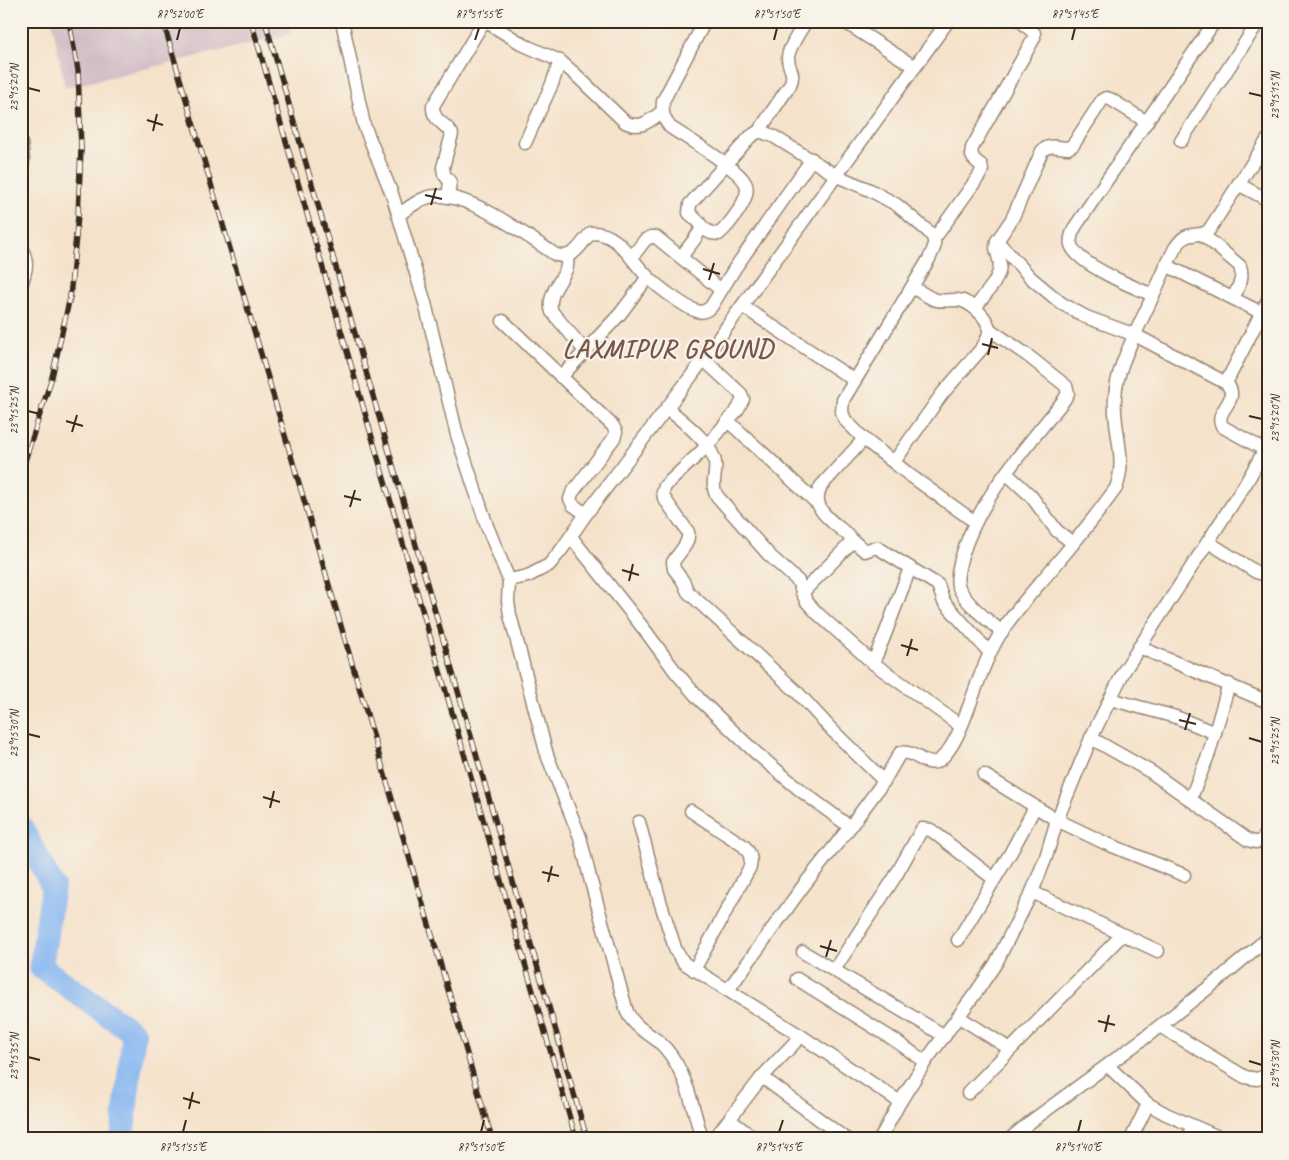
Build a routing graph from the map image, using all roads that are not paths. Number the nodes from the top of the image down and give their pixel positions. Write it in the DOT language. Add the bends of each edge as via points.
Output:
graph roads {
  1 [pos="342,21"];
  2 [pos="485,21"];
  3 [pos="706,21"];
  4 [pos="806,21"];
  5 [pos="843,21"];
  6 [pos="948,21"];
  7 [pos="1021,21"];
  8 [pos="1215,21"];
  9 [pos="1259,21"];
  10 [pos="560,61"];
  11 [pos="916,67"];
  12 [pos="662,112"];
  13 [pos="1146,122"];
  14 [pos="759,131"];
  15 [pos="1268,139"];
  16 [pos="1181,141"];
  17 [pos="21,143"];
  18 [pos="525,143"];
  19 [pos="817,163"];
  20 [pos="726,164"];
  21 [pos="836,176"];
  22 [pos="21,178"];
  23 [pos="1238,184"];
  24 [pos="448,197"];
  25 [pos="1268,200"];
  26 [pos="398,214"];
  27 [pos="701,227"];
  28 [pos="1202,234"];
  29 [pos="934,239"];
  30 [pos="997,241"];
  31 [pos="21,248"];
  32 [pos="565,257"];
  33 [pos="632,257"];
  34 [pos="681,257"];
  35 [pos="1166,265"];
  36 [pos="648,277"];
  37 [pos="21,285"];
  38 [pos="912,287"];
  39 [pos="721,290"];
  40 [pos="1153,295"];
  41 [pos="1233,298"];
  42 [pos="1268,300"];
  43 [pos="742,306"];
  44 [pos="974,308"];
  45 [pos="1265,314"];
  46 [pos="503,321"];
  47 [pos="989,330"];
  48 [pos="1135,335"];
  49 [pos="586,352"];
  50 [pos="703,359"];
  51 [pos="561,377"];
  52 [pos="854,380"];
  53 [pos="1226,383"];
  54 [pos="667,408"];
  55 [pos="728,421"];
  56 [pos="864,438"];
  57 [pos="707,446"];
  58 [pos="1266,447"];
  59 [pos="894,462"];
  60 [pos="1006,473"];
  61 [pos="817,503"];
  62 [pos="586,514"];
  63 [pos="975,522"];
  64 [pos="571,536"];
  65 [pos="851,539"];
  66 [pos="1208,542"];
  67 [pos="1073,543"];
  68 [pos="910,568"];
  69 [pos="1266,576"];
  70 [pos="509,580"];
  71 [pos="802,593"];
  72 [pos="1002,632"];
  73 [pos="1140,647"];
  74 [pos="990,653"];
  75 [pos="873,663"];
  76 [pos="1229,684"];
  77 [pos="1110,699"];
  78 [pos="1268,702"];
  79 [pos="961,726"];
  80 [pos="1215,733"];
  81 [pos="1092,738"];
  82 [pos="984,776"];
  83 [pos="884,781"];
  84 [pos="1190,800"];
  85 [pos="1035,807"];
  86 [pos="691,810"];
  87 [pos="1057,820"];
  88 [pos="639,822"];
  89 [pos="850,827"];
  90 [pos="1268,830"];
  91 [pos="1184,875"];
  92 [pos="994,879"];
  93 [pos="1032,892"];
  94 [pos="1122,935"];
  95 [pos="958,940"];
  96 [pos="1266,942"];
  97 [pos="1158,951"];
  98 [pos="803,952"];
  99 [pos="694,970"];
  100 [pos="834,970"];
  101 [pos="797,979"];
  102 [pos="728,990"];
  103 [pos="959,1017"];
  104 [pos="1160,1026"];
  105 [pos="801,1036"];
  106 [pos="945,1036"];
  107 [pos="1010,1049"];
  108 [pos="926,1062"];
  109 [pos="1108,1066"];
  110 [pos="1268,1075"];
  111 [pos="762,1078"];
  112 [pos="968,1093"];
  113 [pos="900,1102"];
  114 [pos="1148,1104"];
  115 [pos="730,1120"];
  116 [pos="1193,1126"];
  117 [pos="881,1138"];
  118 [pos="702,1139"];
  119 [pos="714,1139"];
  120 [pos="755,1139"];
  121 [pos="846,1139"];
  122 [pos="1010,1139"];
  123 [pos="1131,1139"];
  124 [pos="1187,1139"];
  125 [pos="1223,1139"];
  1 -- 26 [label="street" via="364,125"];
  2 -- 10 [label="street" via="524,45"];
  2 -- 24 [label="street" via="433,106 436,118 452,134 443,167 450,182"];
  3 -- 12 [label="street" via="664,101"];
  4 -- 14 [label="street" via="788,57 794,77"];
  5 -- 11 [label="street"];
  6 -- 11 [label="street"];
  7 -- 29 [label="street" via="1034,33 1034,38 972,148 971,154 982,170"];
  8 -- 13 [label="street"];
  9 -- 16 [label="street"];
  10 -- 12 [label="street" via="625,122 639,126"];
  10 -- 18 [label="street"];
  11 -- 21 [label="street"];
  12 -- 20 [label="street" via="670,127"];
  13 -- 30 [label="street" via="1110,99 1102,100 1073,145 1068,148 1046,146 1042,151 1012,219"];
  13 -- 40 [label="street" via="1077,224 1070,240 1072,248 1080,256 1112,276"];
  14 -- 19 [label="street"];
  14 -- 20 [label="street"];
  15 -- 23 [label="street"];
  17 -- 22 [label="street"];
  19 -- 21 [label="street"];
  19 -- 39 [label="street"];
  20 -- 27 [label="street" via="690,204 689,213"];
  20 -- 27 [label="street" via="742,177 747,187 746,198 720,234"];
  21 -- 29 [label="street" via="897,205"];
  21 -- 43 [label="street"];
  23 -- 25 [label="street"];
  23 -- 28 [label="street" via="1209,230"];
  24 -- 26 [label="street" via="434,196 416,202"];
  24 -- 32 [label="street" via="472,204 556,255"];
  26 -- 70 [label="street" via="425,303 457,435"];
  27 -- 34 [label="street"];
  28 -- 35 [label="street" via="1184,237"];
  28 -- 41 [label="street" via="1240,266 1241,282"];
  29 -- 38 [label="street" via="934,248"];
  30 -- 44 [label="street" via="999,272"];
  30 -- 48 [label="street" via="1031,278 1061,303 1086,317"];
  31 -- 37 [label="street" via="27,264"];
  32 -- 33 [label="street" via="572,254 591,233 600,232"];
  32 -- 49 [label="street" via="568,266 554,289 550,305 552,312"];
  33 -- 34 [label="street" via="651,236"];
  33 -- 36 [label="street"];
  34 -- 39 [label="street"];
  35 -- 40 [label="street"];
  35 -- 41 [label="street"];
  36 -- 39 [label="street" via="697,312 711,307"];
  36 -- 49 [label="street"];
  38 -- 44 [label="street" via="932,299 964,301"];
  38 -- 52 [label="street"];
  40 -- 48 [label="street"];
  41 -- 45 [label="street"];
  42 -- 45 [label="street"];
  43 -- 50 [label="street"];
  43 -- 52 [label="street"];
  44 -- 47 [label="street"];
  45 -- 53 [label="street"];
  46 -- 51 [label="street"];
  47 -- 59 [label="street" via="982,348 942,394"];
  47 -- 60 [label="street" via="1066,386 1068,393"];
  48 -- 53 [label="street"];
  48 -- 67 [label="street" via="1120,371 1115,398 1121,476 1116,488"];
  49 -- 51 [label="street"];
  50 -- 54 [label="street"];
  50 -- 55 [label="street" via="743,399"];
  51 -- 62 [label="street" via="614,426 616,432 572,493 573,505"];
  52 -- 56 [label="street" via="843,400 842,412 845,420"];
  53 -- 58 [label="street" via="1232,394 1221,415 1223,427"];
  54 -- 57 [label="street"];
  54 -- 62 [label="street"];
  55 -- 57 [label="street"];
  55 -- 61 [label="street"];
  56 -- 59 [label="street"];
  56 -- 61 [label="street" via="821,486"];
  57 -- 71 [label="street" via="714,459 713,486 717,496 769,556 798,581"];
  57 -- 83 [label="street" via="665,486 663,492 689,536 674,559 674,569 688,592 797,692"];
  58 -- 66 [label="street"];
  59 -- 63 [label="street"];
  60 -- 63 [label="street"];
  60 -- 67 [label="street" via="1031,496 1057,531"];
  61 -- 65 [label="street"];
  62 -- 64 [label="street"];
  63 -- 72 [label="street" via="962,554 958,584 965,598"];
  64 -- 70 [label="street" via="549,564 528,576"];
  64 -- 89 [label="street" via="699,699 755,752"];
  65 -- 68 [label="street" via="861,550 878,548"];
  65 -- 71 [label="street" via="847,549"];
  66 -- 69 [label="street"];
  66 -- 73 [label="street"];
  67 -- 72 [label="street" via="1020,604"];
  68 -- 74 [label="street" via="938,585 944,602"];
  68 -- 75 [label="street"];
  70 -- 118 [label="street" via="510,615 535,711 555,778 574,817 627,1012 632,1022 666,1048 675,1060"];
  71 -- 75 [label="street" via="817,612"];
  72 -- 74 [label="street"];
  73 -- 76 [label="street"];
  73 -- 77 [label="street"];
  74 -- 79 [label="street"];
  75 -- 79 [label="street"];
  76 -- 78 [label="street"];
  76 -- 80 [label="street"];
  77 -- 80 [label="street" via="1176,717"];
  77 -- 81 [label="street"];
  79 -- 83 [label="street" via="942,758 929,762 900,753"];
  80 -- 84 [label="street"];
  81 -- 84 [label="street" via="1151,772"];
  81 -- 87 [label="street"];
  82 -- 85 [label="street"];
  83 -- 89 [label="street"];
  84 -- 90 [label="street" via="1255,843 1264,839"];
  85 -- 87 [label="street"];
  85 -- 92 [label="street"];
  86 -- 99 [label="street" via="744,846 751,860"];
  87 -- 91 [label="street"];
  87 -- 93 [label="street"];
  88 -- 99 [label="street" via="676,951"];
  89 -- 102 [label="street"];
  92 -- 95 [label="street"];
  92 -- 100 [label="street" via="931,830 922,829 895,877"];
  93 -- 94 [label="street"];
  93 -- 103 [label="street" via="996,963"];
  94 -- 97 [label="street"];
  94 -- 107 [label="street"];
  96 -- 104 [label="street"];
  98 -- 100 [label="street"];
  99 -- 102 [label="street"];
  100 -- 106 [label="street"];
  101 -- 108 [label="street"];
  102 -- 105 [label="street"];
  103 -- 106 [label="street"];
  103 -- 107 [label="street"];
  104 -- 109 [label="street"];
  104 -- 110 [label="street" via="1245,1077 1257,1079"];
  105 -- 111 [label="street"];
  105 -- 113 [label="street"];
  106 -- 108 [label="street"];
  107 -- 112 [label="street"];
  108 -- 113 [label="street"];
  109 -- 114 [label="street"];
  109 -- 122 [label="street"];
  111 -- 115 [label="street"];
  111 -- 121 [label="street"];
  113 -- 117 [label="street"];
  114 -- 116 [label="street"];
  114 -- 123 [label="street"];
  115 -- 119 [label="street"];
  115 -- 120 [label="street"];
  116 -- 124 [label="street"];
  116 -- 125 [label="street"];
}
